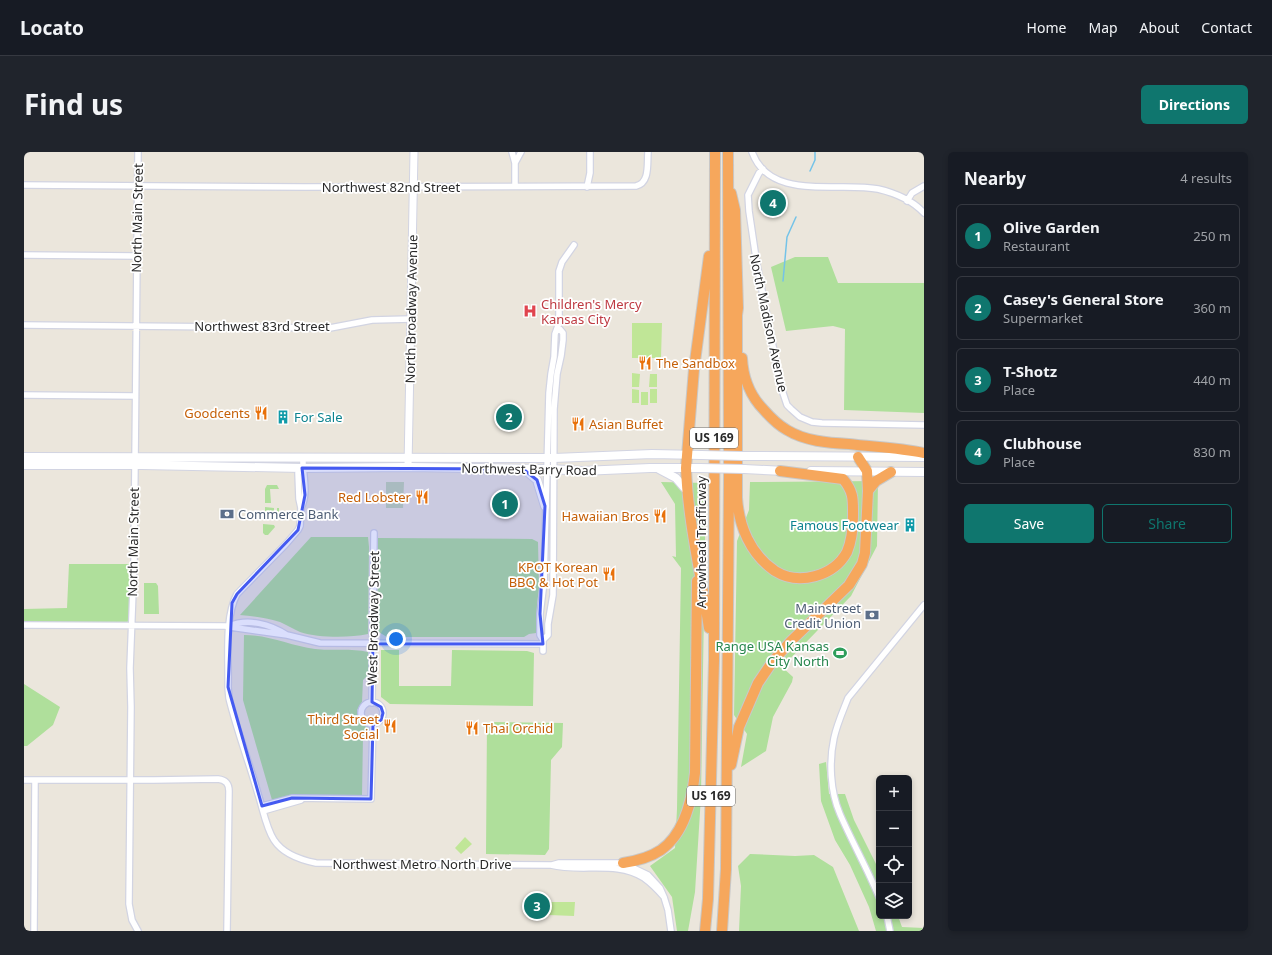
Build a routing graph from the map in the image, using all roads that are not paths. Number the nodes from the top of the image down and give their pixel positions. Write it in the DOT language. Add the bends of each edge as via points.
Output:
graph roads {
  1 [pos="138,152"];
  2 [pos="414,152"];
  3 [pos="512,152"];
  4 [pos="520,152"];
  5 [pos="590,152"];
  6 [pos="648,152"];
  7 [pos="715,152"];
  8 [pos="728,152"];
  9 [pos="752,152"];
  10 [pos="515,163"];
  11 [pos="763,169"];
  12 [pos="727,176"];
  13 [pos="24,185"];
  14 [pos="138,186"];
  15 [pos="515,186"];
  16 [pos="924,186"];
  17 [pos="414,187"];
  18 [pos="587,187"];
  19 [pos="907,200"];
  20 [pos="924,213"];
  21 [pos="714,217"];
  22 [pos="574,245"];
  23 [pos="24,255"];
  24 [pos="136,256"];
  25 [pos="738,308"];
  26 [pos="411,319"];
  27 [pos="24,325"];
  28 [pos="136,326"];
  29 [pos="24,395"];
  30 [pos="135,396"];
  31 [pos="924,425"];
  32 [pos="924,453"];
  33 [pos="687,455"];
  34 [pos="24,457"];
  35 [pos="858,457"];
  36 [pos="924,457"];
  37 [pos="303,458"];
  38 [pos="135,461"];
  39 [pos="408,462"];
  40 [pos="550,463"];
  41 [pos="24,465"];
  42 [pos="302,468"];
  43 [pos="497,468"];
  44 [pos="657,468"];
  45 [pos="686,468"];
  46 [pos="523,469"];
  47 [pos="780,471"];
  48 [pos="867,471"];
  49 [pos="891,472"];
  50 [pos="924,472"];
  51 [pos="868,491"];
  52 [pos="688,492"];
  53 [pos="545,506"];
  54 [pos="374,533"];
  55 [pos="697,559"];
  56 [pos="924,605"];
  57 [pos="132,624"];
  58 [pos="24,625"];
  59 [pos="229,626"];
  60 [pos="543,642"];
  61 [pos="373,644"];
  62 [pos="543,651"];
  63 [pos="714,660"];
  64 [pos="372,702"];
  65 [pos="373,724"];
  66 [pos="24,780"];
  67 [pos="35,780"];
  68 [pos="130,780"];
  69 [pos="727,789"];
  70 [pos="262,809"];
  71 [pos="622,866"];
  72 [pos="876,891"];
  73 [pos="888,919"];
  74 [pos="34,931"];
  75 [pos="138,931"];
  76 [pos="227,931"];
  77 [pos="671,931"];
  78 [pos="705,931"];
  79 [pos="722,931"];
  80 [pos="890,931"];
  1 -- 14 [label="street, North Main Street"];
  2 -- 17 [label="street, North Broadway Avenue"];
  3 -- 10 [label="street"];
  4 -- 10 [label="street"];
  5 -- 18 [label="street"];
  6 -- 18 [label="street, Northwest 82nd Street" via="644,183 636,186"];
  7 -- 21 [label="highway, Arrowhead Trafficway / US 169"];
  8 -- 12 [label="highway, Arrowhead Trafficway / US 169"];
  9 -- 11 [label="street"];
  10 -- 15 [label="street"];
  11 -- 19 [label="street" via="792,185 877,189"];
  11 -- 31 [label="street, North Madison Avenue" via="748,195 748,211 781,387 787,405 800,417 818,423"];
  12 -- 25 [label="highway" via="735,210"];
  12 -- 69 [label="highway, Arrowhead Trafficway / US 169"];
  13 -- 14 [label="street, Northwest 82nd Street"];
  14 -- 17 [label="street, Northwest 82nd Street"];
  14 -- 24 [label="street, North Main Street"];
  15 -- 17 [label="street, Northwest 82nd Street"];
  15 -- 18 [label="street, Northwest 82nd Street"];
  16 -- 19 [label="street" via="912,193"];
  17 -- 26 [label="street, North Broadway Avenue"];
  19 -- 20 [label="street"];
  21 -- 33 [label="highway" via="694,369"];
  21 -- 63 [label="highway, Arrowhead Trafficway / US 169"];
  22 -- 40 [label="street" via="559,271 558,327 563,333 563,340 555,395"];
  23 -- 24 [label="street"];
  24 -- 28 [label="street, North Main Street"];
  25 -- 32 [label="highway" via="743,368 747,384 754,399 780,425 799,436 816,440"];
  25 -- 47 [label="highway" via="737,498 741,524 752,548 776,572 796,578 815,577 833,568 849,546 853,524 852,492 843,479"];
  26 -- 28 [label="street, Northwest 83rd Street" via="372,320 330,328"];
  26 -- 39 [label="street, North Broadway Avenue"];
  27 -- 28 [label="street, Northwest 83rd Street"];
  28 -- 30 [label="street, North Main Street"];
  29 -- 30 [label="street"];
  30 -- 38 [label="street, North Main Street"];
  33 -- 35 [label="main road, Northwest Barry Road, bridge"];
  33 -- 40 [label="main road, Northwest Barry Road" via="652,454"];
  33 -- 45 [label="highway"];
  34 -- 38 [label="main road"];
  35 -- 36 [label="main road, Northwest Barry Road"];
  35 -- 48 [label="highway"];
  37 -- 38 [label="main road, Northwest Barry Road"];
  37 -- 39 [label="main road, Northwest Barry Road"];
  37 -- 42 [label="street"];
  38 -- 41 [label="main road"];
  38 -- 42 [label="main road, Northwest Barry Road"];
  38 -- 57 [label="street, North Main Street"];
  39 -- 40 [label="main road, Northwest Barry Road"];
  39 -- 42 [label="main road, Northwest Barry Road"];
  39 -- 43 [label="main road, Northwest Barry Road"];
  40 -- 43 [label="main road" via="507,465"];
  40 -- 44 [label="main road, Northwest Barry Road" via="582,471"];
  40 -- 46 [label="main road, Northwest Barry Road"];
  40 -- 53 [label="street"];
  40 -- 60 [label="street" via="554,534 553,595 548,635"];
  42 -- 59 [label="street" via="298,473 300,526 237,594 232,603"];
  43 -- 46 [label="main road, Northwest Barry Road"];
  44 -- 45 [label="main road, Northwest Barry Road"];
  44 -- 52 [label="main road" via="676,478"];
  45 -- 47 [label="main road, Northwest Barry Road, bridge"];
  45 -- 52 [label="highway"];
  46 -- 53 [label="main road" via="537,480"];
  47 -- 48 [label="main road, Northwest Barry Road"];
  48 -- 49 [label="main road, Northwest Barry Road"];
  48 -- 51 [label="highway"];
  49 -- 50 [label="main road, Northwest Barry Road"];
  49 -- 51 [label="highway" via="876,481"];
  51 -- 69 [label="highway" via="865,553 862,564 849,585 791,641 758,683 739,727"];
  52 -- 55 [label="highway"];
  53 -- 60 [label="street" via="544,582 540,621"];
  54 -- 61 [label="street, West Broadway Street"];
  55 -- 63 [label="highway"];
  55 -- 71 [label="highway" via="695,773 687,813 677,833 661,850"];
  56 -- 72 [label="street" via="848,698 834,738 831,757 833,788 839,812"];
  57 -- 58 [label="street"];
  57 -- 59 [label="street"];
  57 -- 68 [label="street, North Main Street"];
  59 -- 61 [label="street" via="320,643"];
  59 -- 70 [label="street" via="228,687"];
  60 -- 61 [label="street"];
  60 -- 62 [label="street"];
  61 -- 64 [label="street, West Broadway Street"];
  63 -- 78 [label="highway, Arrowhead Trafficway / US 169"];
  64 -- 65 [label="street" via="379,705 383,713 381,720"];
  64 -- 65 [label="street" via="364,706 361,714 365,721"];
  65 -- 70 [label="street" via="371,799 292,798"];
  66 -- 67 [label="street"];
  67 -- 68 [label="street"];
  67 -- 74 [label="street"];
  68 -- 75 [label="street, North Main Street" via="129,904 132,920"];
  68 -- 76 [label="street" via="218,779 228,784"];
  69 -- 79 [label="highway, Arrowhead Trafficway / US 169"];
  70 -- 71 [label="street, Northwest Metro North Drive" via="275,841 305,861 552,865 559,863"];
  71 -- 77 [label="street" via="648,875 660,888 668,910"];
  73 -- 80 [label="street"];
}
